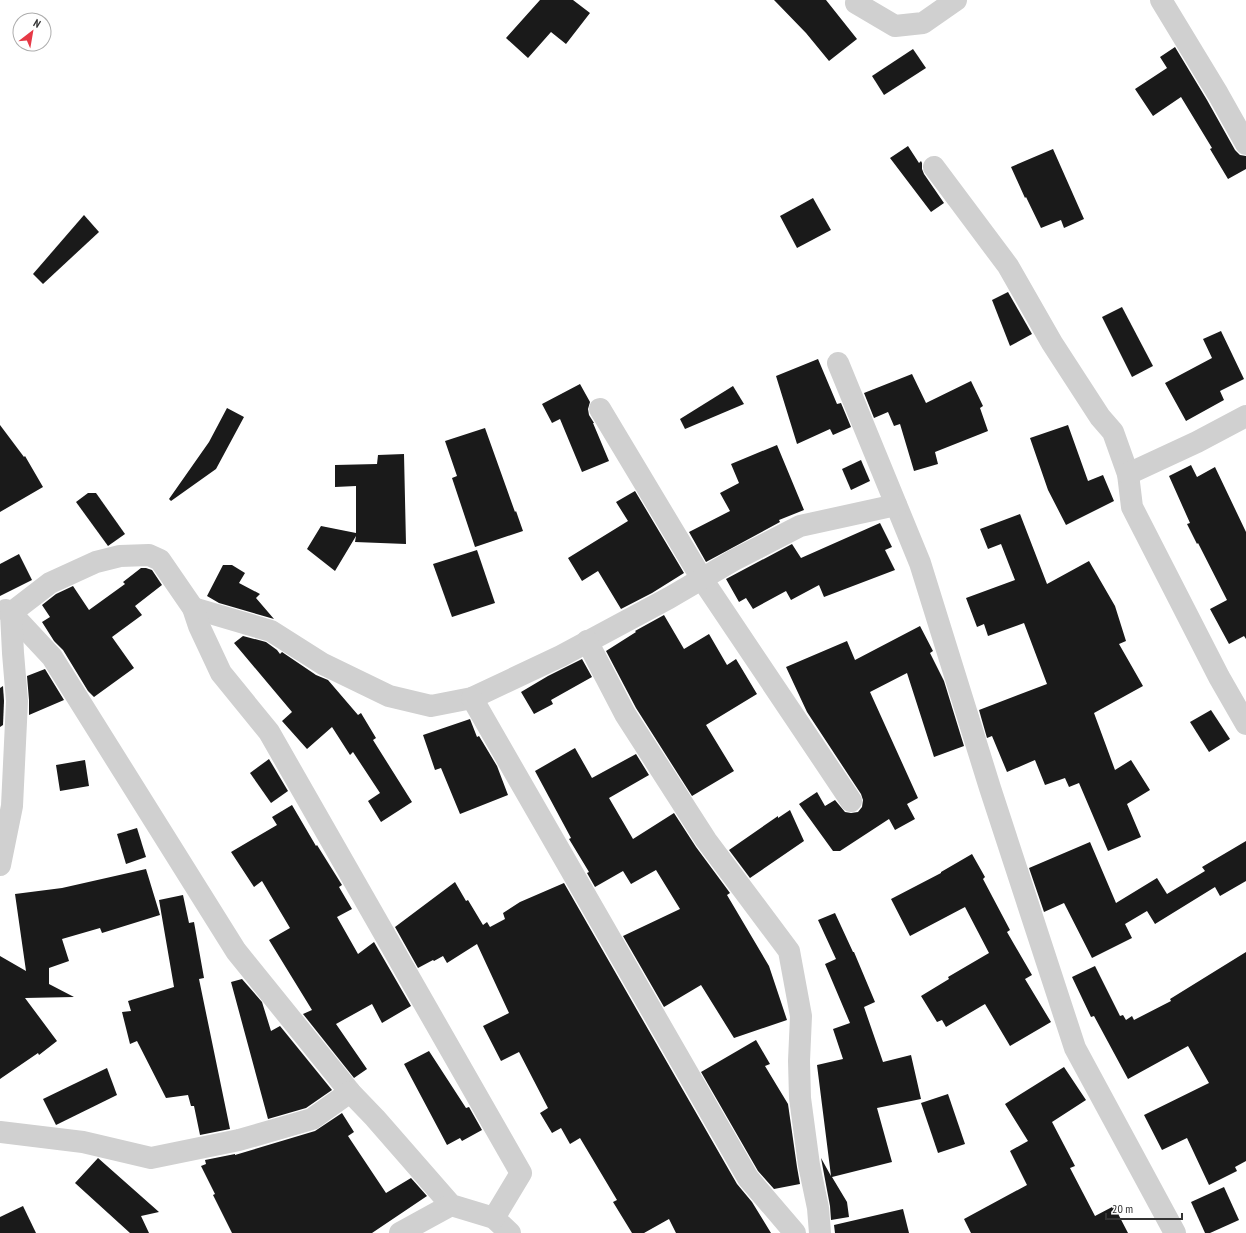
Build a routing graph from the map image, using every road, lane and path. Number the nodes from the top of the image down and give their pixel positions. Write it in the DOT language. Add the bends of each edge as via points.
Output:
graph roads {
  1 [pos="956,0"];
  2 [pos="1161,0"];
  3 [pos="856,2"];
  4 [pos="1246,144"];
  5 [pos="934,167"];
  6 [pos="838,363"];
  7 [pos="600,410"];
  8 [pos="1246,416"];
  9 [pos="1128,474"];
  10 [pos="896,505"];
  11 [pos="702,579"];
  12 [pos="193,608"];
  13 [pos="6,610"];
  14 [pos="588,641"];
  15 [pos="472,698"];
  16 [pos="1246,724"];
  17 [pos="851,801"];
  18 [pos="0,865"];
  19 [pos="350,1092"];
  20 [pos="0,1132"];
  21 [pos="451,1205"];
  22 [pos="494,1218"];
  23 [pos="400,1233"];
  24 [pos="510,1233"];
  25 [pos="795,1233"];
  26 [pos="820,1233"];
  27 [pos="1175,1233"];
  1 -- 3 [label="street" via="923,23 895,26"];
  2 -- 4 [label="street"];
  5 -- 9 [label="street" via="1008,266 1052,343 1100,417 1113,432"];
  6 -- 10 [label="street"];
  7 -- 11 [label="street"];
  8 -- 9 [label="street"];
  9 -- 16 [label="street" via="1132,507 1219,677"];
  10 -- 11 [label="street" via="800,526"];
  10 -- 27 [label="street" via="920,563 990,788 1076,1048"];
  11 -- 14 [label="street"];
  11 -- 17 [label="street"];
  12 -- 13 [label="street" via="160,560 149,555 120,556 96,562 50,583"];
  12 -- 15 [label="street" via="271,631 323,664 389,696 431,706"];
  12 -- 22 [label="street" via="221,673 269,732 521,1173"];
  13 -- 18 [label="street" via="17,701 12,806"];
  13 -- 19 [label="street" via="52,657 236,951"];
  14 -- 15 [label="street"];
  14 -- 26 [label="street" via="625,714 702,834 789,952 801,1016 800,1098"];
  15 -- 25 [label="street" via="748,1178"];
  19 -- 20 [label="street" via="312,1119 239,1140 151,1158 82,1142"];
  19 -- 21 [label="street"];
  21 -- 22 [label="street"];
  21 -- 23 [label="street"];
  22 -- 24 [label="street"];
}
